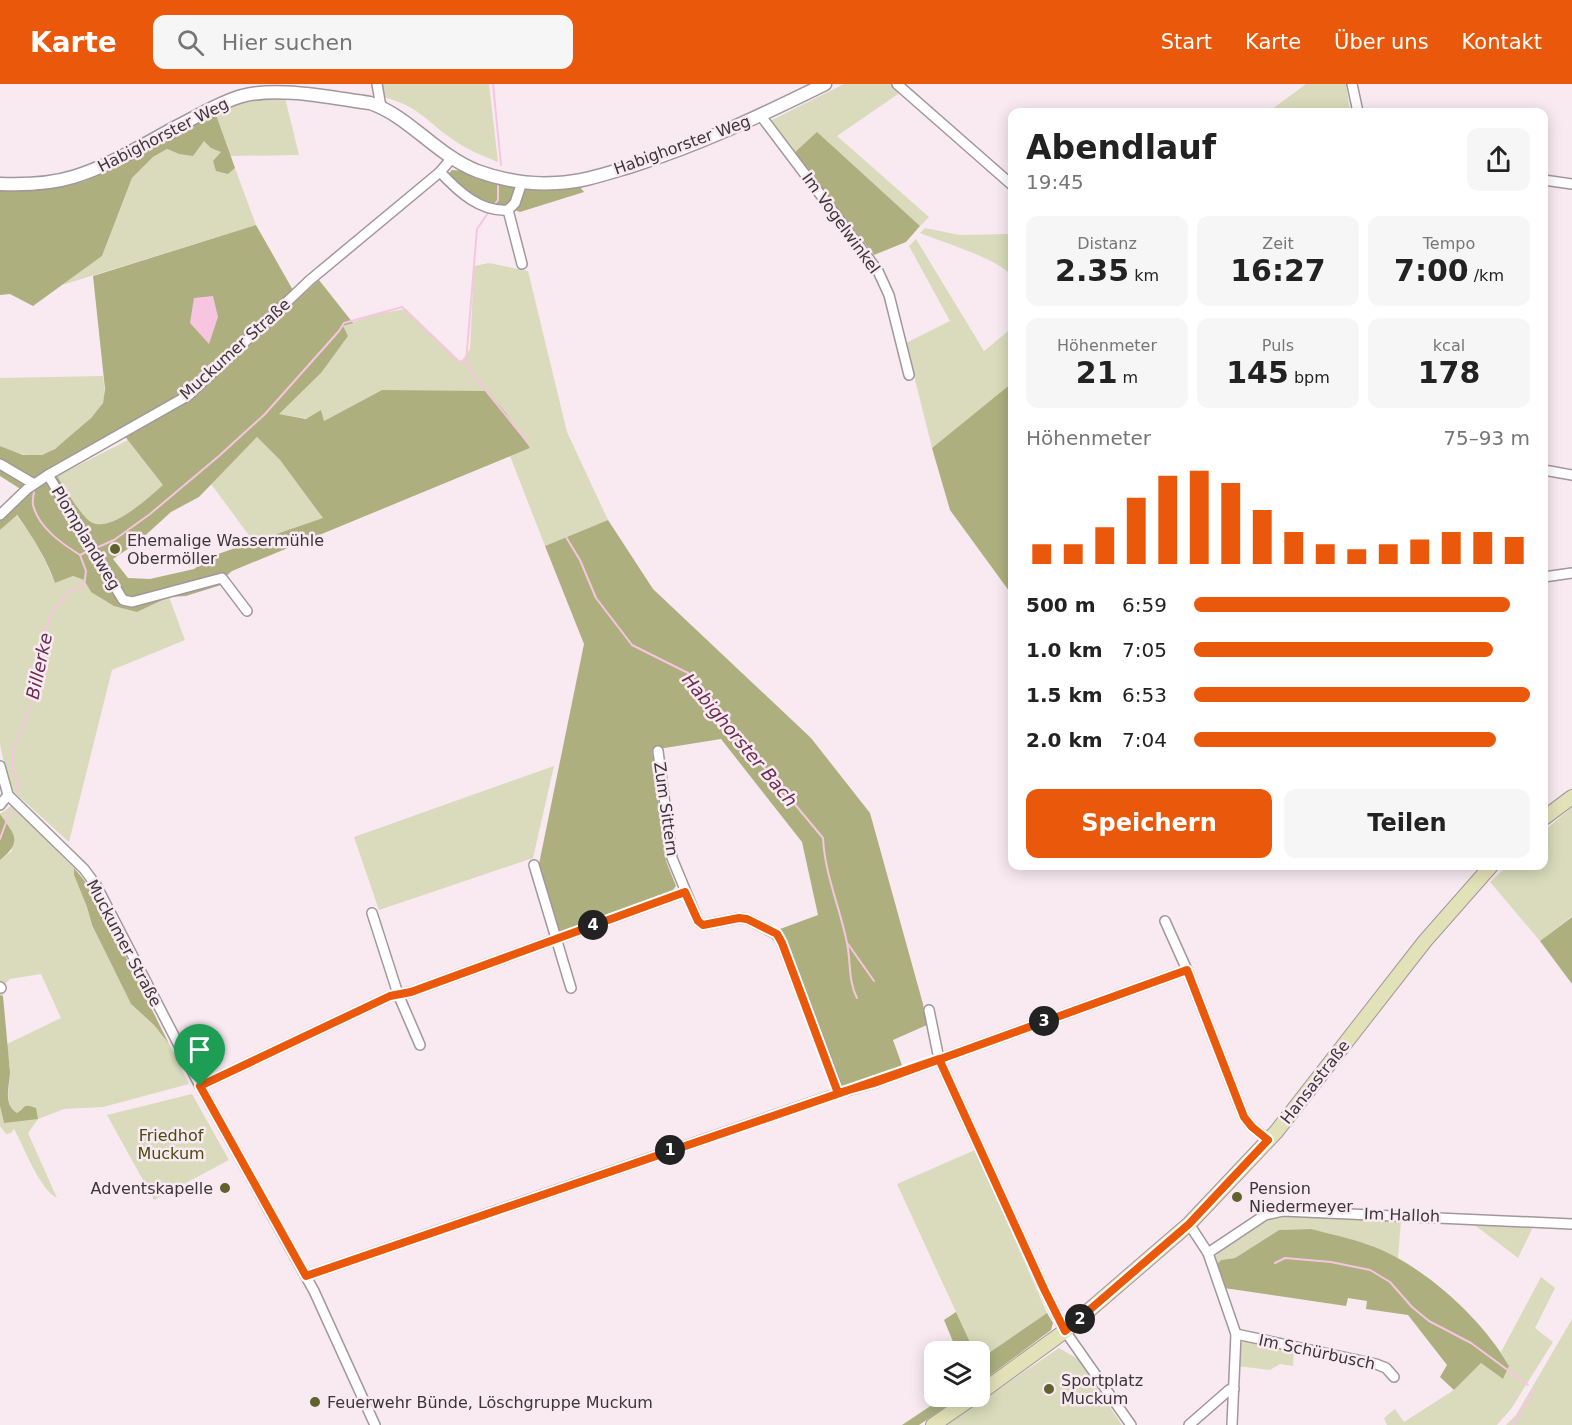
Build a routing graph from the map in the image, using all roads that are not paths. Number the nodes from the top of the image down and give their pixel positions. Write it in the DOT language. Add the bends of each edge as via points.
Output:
graph roads {
  1 [pos="377,84"];
  2 [pos="825,84"];
  3 [pos="897,84"];
  4 [pos="1352,84"];
  5 [pos="381,107"];
  6 [pos="1357,108"];
  7 [pos="761,116"];
  8 [pos="452,158"];
  9 [pos="440,172"];
  10 [pos="1008,181"];
  11 [pos="1548,181"];
  12 [pos="522,182"];
  13 [pos="0,184"];
  14 [pos="1572,184"];
  15 [pos="508,210"];
  16 [pos="522,264"];
  17 [pos="909,375"];
  18 [pos="0,464"];
  19 [pos="1548,471"];
  20 [pos="48,475"];
  21 [pos="1572,475"];
  22 [pos="34,484"];
  23 [pos="0,515"];
  24 [pos="1572,573"];
  25 [pos="1548,577"];
  26 [pos="247,611"];
  27 [pos="658,751"];
  28 [pos="0,766"];
  29 [pos="8,795"];
  30 [pos="1572,796"];
  31 [pos="0,805"];
  32 [pos="1548,815"];
  33 [pos="534,865"];
  34 [pos="1487,870"];
  35 [pos="685,892"];
  36 [pos="372,913"];
  37 [pos="1165,921"];
  38 [pos="555,939"];
  39 [pos="1187,970"];
  40 [pos="571,988"];
  41 [pos="398,994"];
  42 [pos="929,1010"];
  43 [pos="420,1046"];
  44 [pos="939,1059"];
  45 [pos="200,1086"];
  46 [pos="838,1093"];
  47 [pos="1268,1140"];
  48 [pos="1189,1224"];
  49 [pos="1572,1224"];
  50 [pos="1208,1253"];
  51 [pos="306,1276"];
  52 [pos="1065,1331"];
  53 [pos="1236,1334"];
  54 [pos="1394,1377"];
  55 [pos="990,1386"];
  56 [pos="1234,1389"];
  57 [pos="959,1407"];
  58 [pos="375,1425"];
  59 [pos="933,1425"];
  60 [pos="1131,1425"];
  61 [pos="1189,1425"];
  62 [pos="1232,1425"];
  1 -- 5 [label="street"];
  2 -- 7 [label="street, Habighorster Weg"];
  3 -- 10 [label="street"];
  4 -- 6 [label="street"];
  5 -- 8 [label="street, Habighorster Weg"];
  5 -- 13 [label="street, Habighorster Weg" via="285,92 243,96 213,107 89,172 42,183"];
  7 -- 12 [label="street, Habighorster Weg" via="614,172 576,181"];
  7 -- 17 [label="street, Im Vogelwinkel" via="878,271 889,295"];
  8 -- 9 [label="street, Muckumer Straße"];
  8 -- 12 [label="street, Habighorster Weg" via="476,170"];
  9 -- 15 [label="street" via="464,195 489,210"];
  9 -- 20 [label="street, Muckumer Straße" via="310,280 189,395"];
  11 -- 14 [label="street"];
  12 -- 15 [label="street" via="515,203"];
  15 -- 16 [label="street"];
  18 -- 22 [label="street"];
  19 -- 21 [label="street"];
  20 -- 22 [label="street, Muckumer Straße"];
  20 -- 26 [label="street, Plomplandweg" via="123,600 132,602 222,578"];
  22 -- 23 [label="street, Muckumer Straße"];
  24 -- 25 [label="street"];
  27 -- 35 [label="street, Zum Sittern" via="672,858"];
  28 -- 29 [label="street"];
  29 -- 31 [label="street"];
  29 -- 45 [label="street, Muckumer Straße" via="96,885"];
  30 -- 32 [label="main road"];
  33 -- 38 [label="street"];
  34 -- 47 [label="main road, Hansastraße" via="1425,941"];
  35 -- 38 [label="street"];
  35 -- 46 [label="street, Zum Sittern" via="703,925 739,918 777,934"];
  36 -- 41 [label="street"];
  37 -- 39 [label="street"];
  38 -- 40 [label="street"];
  38 -- 41 [label="street"];
  39 -- 44 [label="street"];
  39 -- 47 [label="street" via="1244,1117"];
  41 -- 43 [label="street"];
  41 -- 45 [label="street"];
  42 -- 44 [label="street"];
  44 -- 46 [label="street"];
  44 -- 52 [label="street"];
  45 -- 51 [label="street, Muckumer Straße"];
  46 -- 51 [label="street"];
  47 -- 48 [label="main road, Hansastraße"];
  48 -- 50 [label="street"];
  48 -- 52 [label="main road, Hansastraße"];
  49 -- 50 [label="street, Im Halloh" via="1283,1211 1265,1215"];
  50 -- 53 [label="street"];
  51 -- 58 [label="street, Muckumer Straße"];
  52 -- 55 [label="main road, Hansastraße"];
  52 -- 60 [label="street"];
  53 -- 54 [label="street, Im Schürbusch" via="1376,1364"];
  53 -- 56 [label="street"];
  56 -- 61 [label="street" via="1229,1389"];
  56 -- 62 [label="street"];
  57 -- 59 [label="main road"];
}
